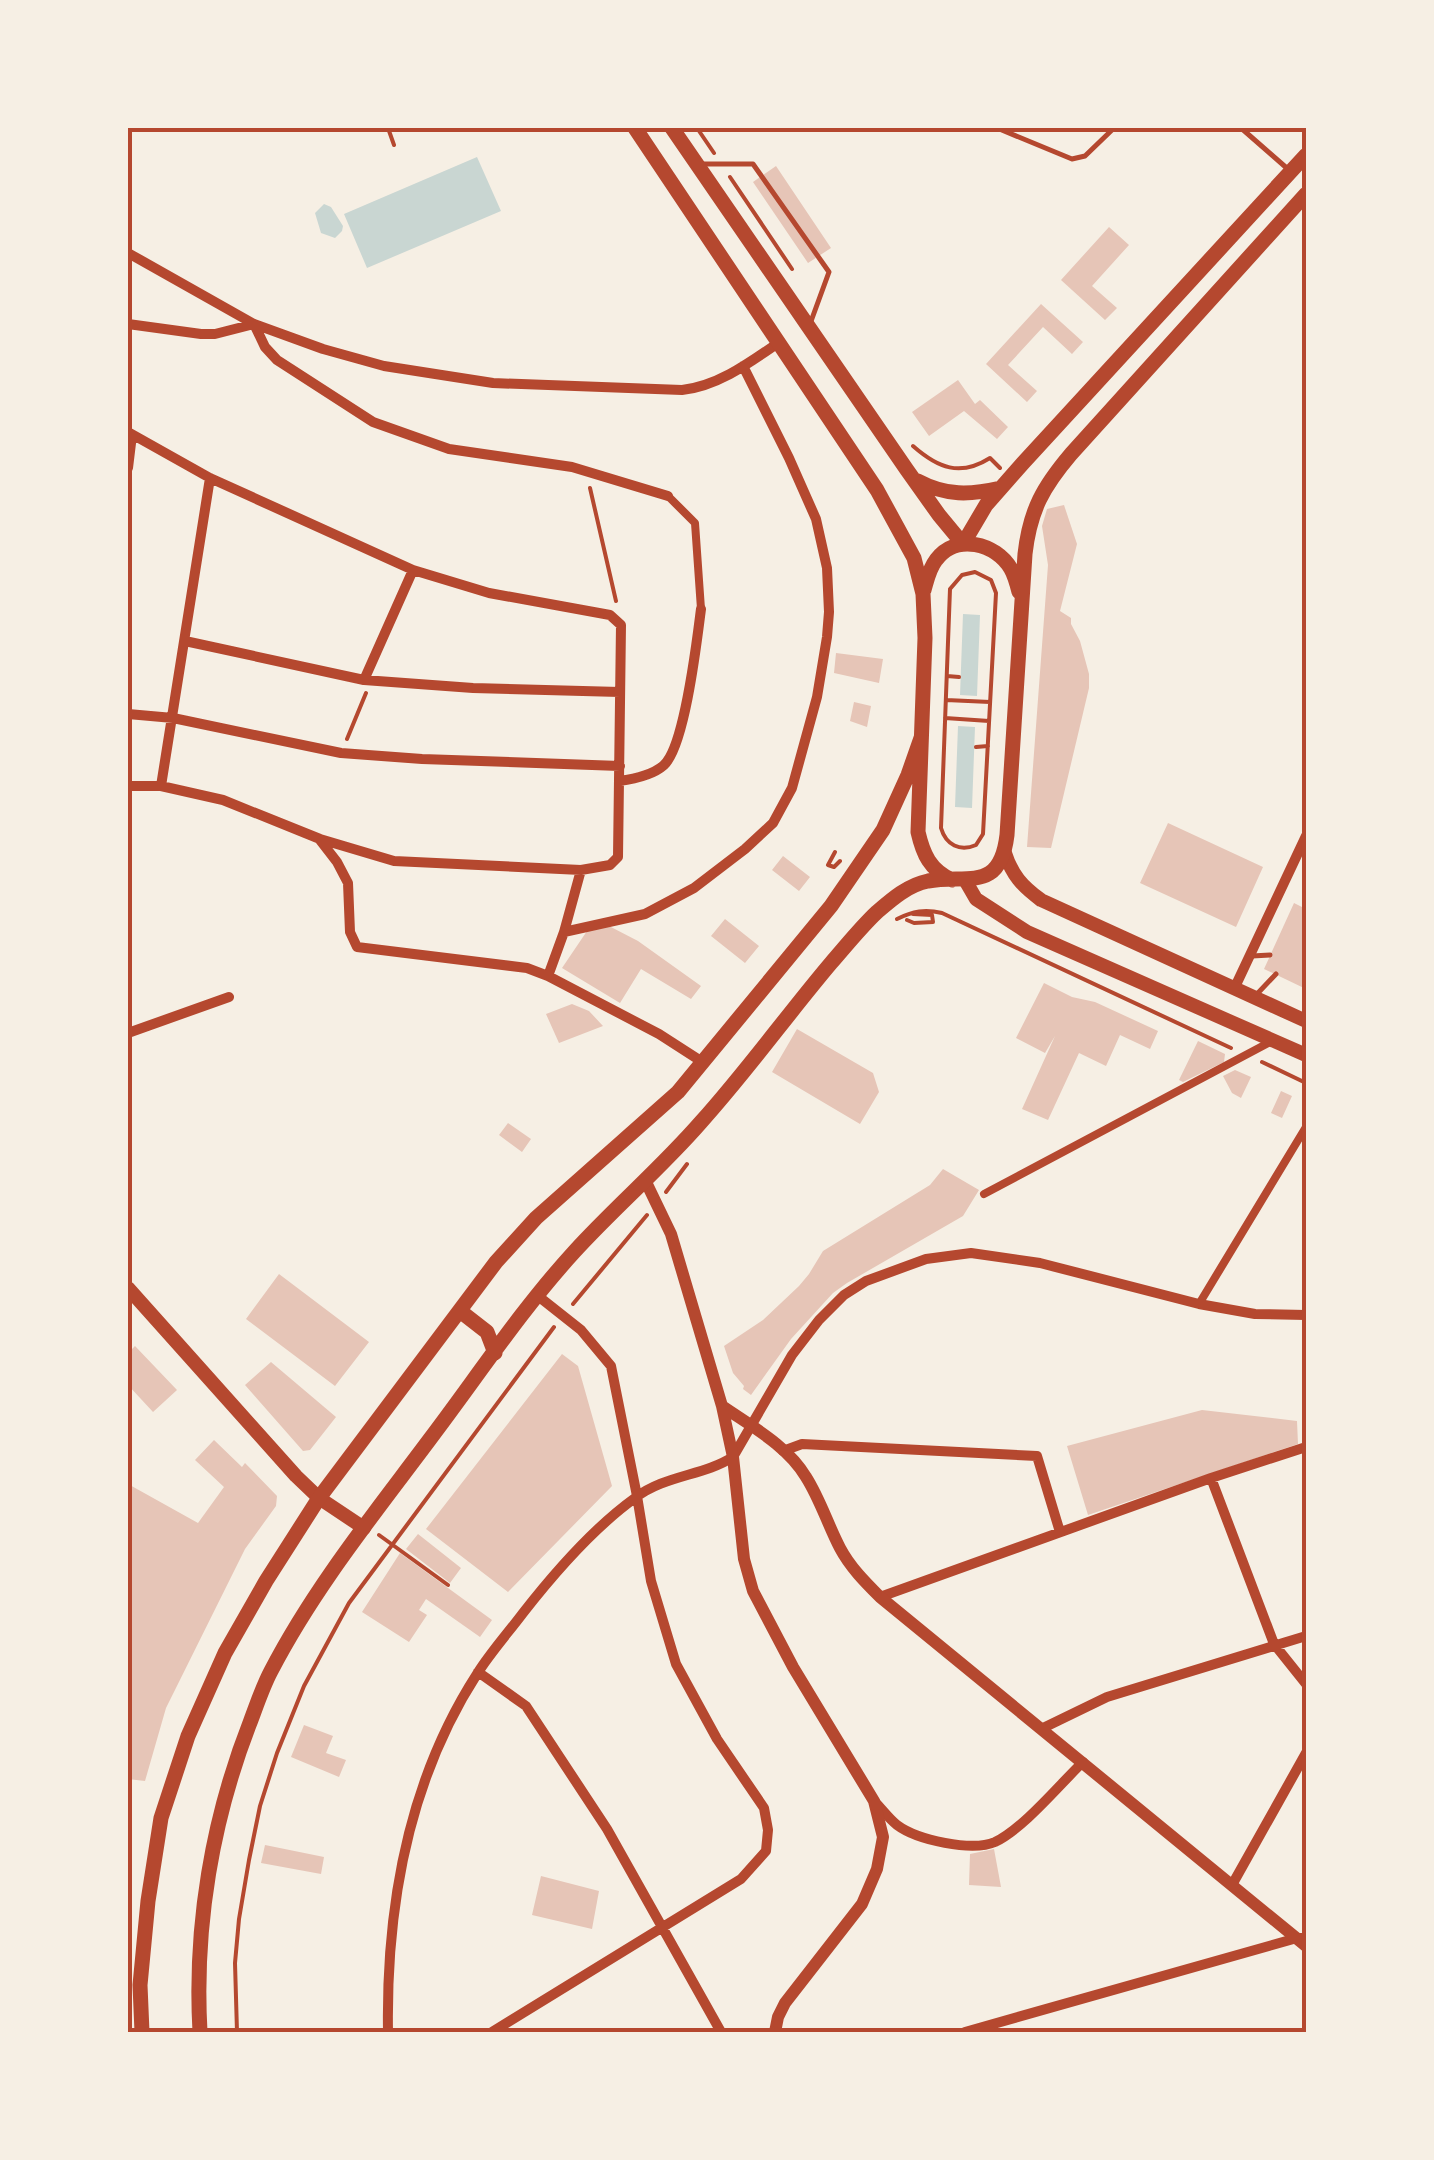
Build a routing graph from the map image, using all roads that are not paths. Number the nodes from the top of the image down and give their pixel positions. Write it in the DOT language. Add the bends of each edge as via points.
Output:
graph roads {
  1 [pos="636,128"];
  2 [pos="672,128"];
  3 [pos="997,128"];
  4 [pos="1114,128"];
  5 [pos="1241,128"];
  6 [pos="1306,155"];
  7 [pos="697,164"];
  8 [pos="1292,172"];
  9 [pos="1306,194"];
  10 [pos="128,253"];
  11 [pos="128,324"];
  12 [pos="254,324"];
  13 [pos="809,327"];
  14 [pos="778,343"];
  15 [pos="744,366"];
  16 [pos="130,434"];
  17 [pos="128,468"];
  18 [pos="210,478"];
  19 [pos="913,478"];
  20 [pos="1001,488"];
  21 [pos="668,496"];
  22 [pos="963,544"];
  23 [pos="413,570"];
  24 [pos="924,594"];
  25 [pos="1022,601"];
  26 [pos="701,609"];
  27 [pos="185,642"];
  28 [pos="367,680"];
  29 [pos="620,692"];
  30 [pos="128,714"];
  31 [pos="173,718"];
  32 [pos="921,738"];
  33 [pos="620,766"];
  34 [pos="619,781"];
  35 [pos="128,786"];
  36 [pos="161,786"];
  37 [pos="1306,836"];
  38 [pos="320,840"];
  39 [pos="1298,851"];
  40 [pos="1005,853"];
  41 [pos="1306,864"];
  42 [pos="581,870"];
  43 [pos="958,880"];
  44 [pos="564,932"];
  45 [pos="1249,956"];
  46 [pos="1270,956"];
  47 [pos="1276,974"];
  48 [pos="548,976"];
  49 [pos="1235,987"];
  50 [pos="1254,996"];
  51 [pos="229,997"];
  52 [pos="1305,1015"];
  53 [pos="128,1033"];
  54 [pos="1274,1040"];
  55 [pos="1306,1055"];
  56 [pos="704,1063"];
  57 [pos="1306,1127"];
  58 [pos="645,1180"];
  59 [pos="984,1194"];
  60 [pos="128,1288"];
  61 [pos="538,1296"];
  62 [pos="1199,1304"];
  63 [pos="460,1311"];
  64 [pos="1306,1315"];
  65 [pos="495,1353"];
  66 [pos="722,1406"];
  67 [pos="750,1426"];
  68 [pos="1306,1447"];
  69 [pos="784,1451"];
  70 [pos="733,1457"];
  71 [pos="1211,1478"];
  72 [pos="637,1496"];
  73 [pos="319,1498"];
  74 [pos="365,1527"];
  75 [pos="1060,1532"];
  76 [pos="880,1597"];
  77 [pos="1306,1636"];
  78 [pos="1274,1644"];
  79 [pos="478,1672"];
  80 [pos="1306,1684"];
  81 [pos="1041,1728"];
  82 [pos="1306,1753"];
  83 [pos="1083,1762"];
  84 [pos="874,1801"];
  85 [pos="1232,1885"];
  86 [pos="662,1926"];
  87 [pos="1303,1940"];
  88 [pos="142,2032"];
  89 [pos="200,2032"];
  90 [pos="388,2032"];
  91 [pos="492,2032"];
  92 [pos="721,2032"];
  93 [pos="775,2032"];
  94 [pos="964,2032"];
  1 -- 14 [label="main road"];
  2 -- 7 [label="main road"];
  3 -- 4 [label="lane" via="1072,159 1085,156"];
  5 -- 8 [label="lane"];
  6 -- 8 [label="main road"];
  7 -- 13 [label="main road"];
  7 -- 13 [label="lane" via="753,164 829,272"];
  8 -- 20 [label="main road"];
  9 -- 25 [label="main road" via="1043,489 1028,530"];
  10 -- 12 [label="street"];
  11 -- 12 [label="street" via="201,334"];
  12 -- 15 [label="street" via="384,366 494,383 682,390"];
  12 -- 21 [label="street" via="277,360 373,422 449,449 572,467"];
  13 -- 19 [label="main road"];
  14 -- 15 [label="street"];
  14 -- 24 [label="main road" via="878,490 914,558"];
  15 -- 44 [label="street" via="816,519 827,568 822,667 792,788 773,824 694,888 645,914"];
  16 -- 17 [label="street"];
  16 -- 18 [label="street"];
  18 -- 23 [label="street"];
  18 -- 27 [label="street"];
  19 -- 20 [label="main road" via="954,494"];
  19 -- 22 [label="main road"];
  20 -- 22 [label="main road"];
  21 -- 26 [label="street" via="695,524"];
  22 -- 24 [label="main road" via="935,561"];
  22 -- 25 [label="main road" via="990,548 1003,558"];
  23 -- 28 [label="street"];
  23 -- 29 [label="street" via="488,593 610,615 621,625"];
  24 -- 32 [label="main road"];
  25 -- 40 [label="main road"];
  26 -- 34 [label="street" via="674,750 664,764"];
  27 -- 28 [label="street"];
  27 -- 31 [label="street"];
  28 -- 29 [label="street"];
  29 -- 33 [label="street"];
  30 -- 31 [label="street"];
  31 -- 33 [label="street" via="341,753"];
  31 -- 36 [label="street"];
  32 -- 43 [label="main road" via="922,851 931,865"];
  32 -- 56 [label="main road" via="867,856"];
  33 -- 34 [label="street"];
  34 -- 42 [label="street" via="618,858"];
  35 -- 36 [label="street"];
  36 -- 38 [label="street" via="223,800"];
  37 -- 39 [label="street"];
  38 -- 42 [label="street" via="394,861"];
  38 -- 48 [label="street" via="348,883 357,947"];
  39 -- 41 [label="lane"];
  39 -- 45 [label="street"];
  40 -- 43 [label="main road" via="984,876"];
  40 -- 49 [label="main road" via="1022,886 1041,900"];
  42 -- 44 [label="street"];
  43 -- 54 [label="main road" via="976,900 1027,932"];
  43 -- 58 [label="main road" via="914,885 875,914"];
  44 -- 48 [label="street"];
  45 -- 46 [label="lane"];
  45 -- 49 [label="street"];
  47 -- 50 [label="lane"];
  48 -- 56 [label="street"];
  49 -- 50 [label="main road"];
  50 -- 52 [label="main road"];
  51 -- 53 [label="street"];
  54 -- 55 [label="main road"];
  54 -- 59 [label="street"];
  56 -- 63 [label="main road" via="652,1118 536,1218"];
  57 -- 62 [label="street"];
  58 -- 61 [label="main road"];
  58 -- 66 [label="street" via="671,1234"];
  60 -- 73 [label="main road"];
  61 -- 65 [label="main road"];
  61 -- 72 [label="street" via="581,1330 611,1366"];
  62 -- 64 [label="street"];
  62 -- 67 [label="street" via="1040,1263 971,1253 926,1258 844,1296 792,1355"];
  63 -- 65 [label="main road" via="487,1332"];
  63 -- 73 [label="main road"];
  65 -- 74 [label="main road"];
  66 -- 67 [label="street"];
  66 -- 70 [label="street"];
  67 -- 69 [label="street"];
  67 -- 70 [label="street"];
  68 -- 71 [label="street"];
  69 -- 75 [label="street" via="802,1444 1038,1456"];
  69 -- 76 [label="street" via="808,1479 842,1552"];
  70 -- 72 [label="street"];
  70 -- 84 [label="street" via="752,1591"];
  71 -- 75 [label="street"];
  71 -- 78 [label="street"];
  72 -- 79 [label="street" via="540,1591"];
  72 -- 86 [label="street" via="651,1581 676,1664 764,1808 768,1830 766,1851 741,1879"];
  73 -- 74 [label="main road"];
  73 -- 88 [label="main road" via="225,1652 188,1736 156,1843 140,1985"];
  74 -- 89 [label="main road" via="270,1673 236,1760 210,1857 199,1961"];
  75 -- 76 [label="street"];
  76 -- 81 [label="street"];
  77 -- 78 [label="street"];
  78 -- 80 [label="street"];
  78 -- 81 [label="street" via="1107,1697"];
  79 -- 86 [label="street" via="526,1706"];
  79 -- 90 [label="street" via="441,1740 401,1861 389,1952"];
  81 -- 83 [label="street"];
  82 -- 85 [label="street"];
  83 -- 84 [label="street" via="993,1843 918,1837"];
  83 -- 85 [label="street"];
  84 -- 93 [label="street" via="883,1838 862,1904 785,2003"];
  85 -- 87 [label="street"];
  86 -- 91 [label="street"];
  86 -- 92 [label="street"];
  87 -- 94 [label="street"];
}
